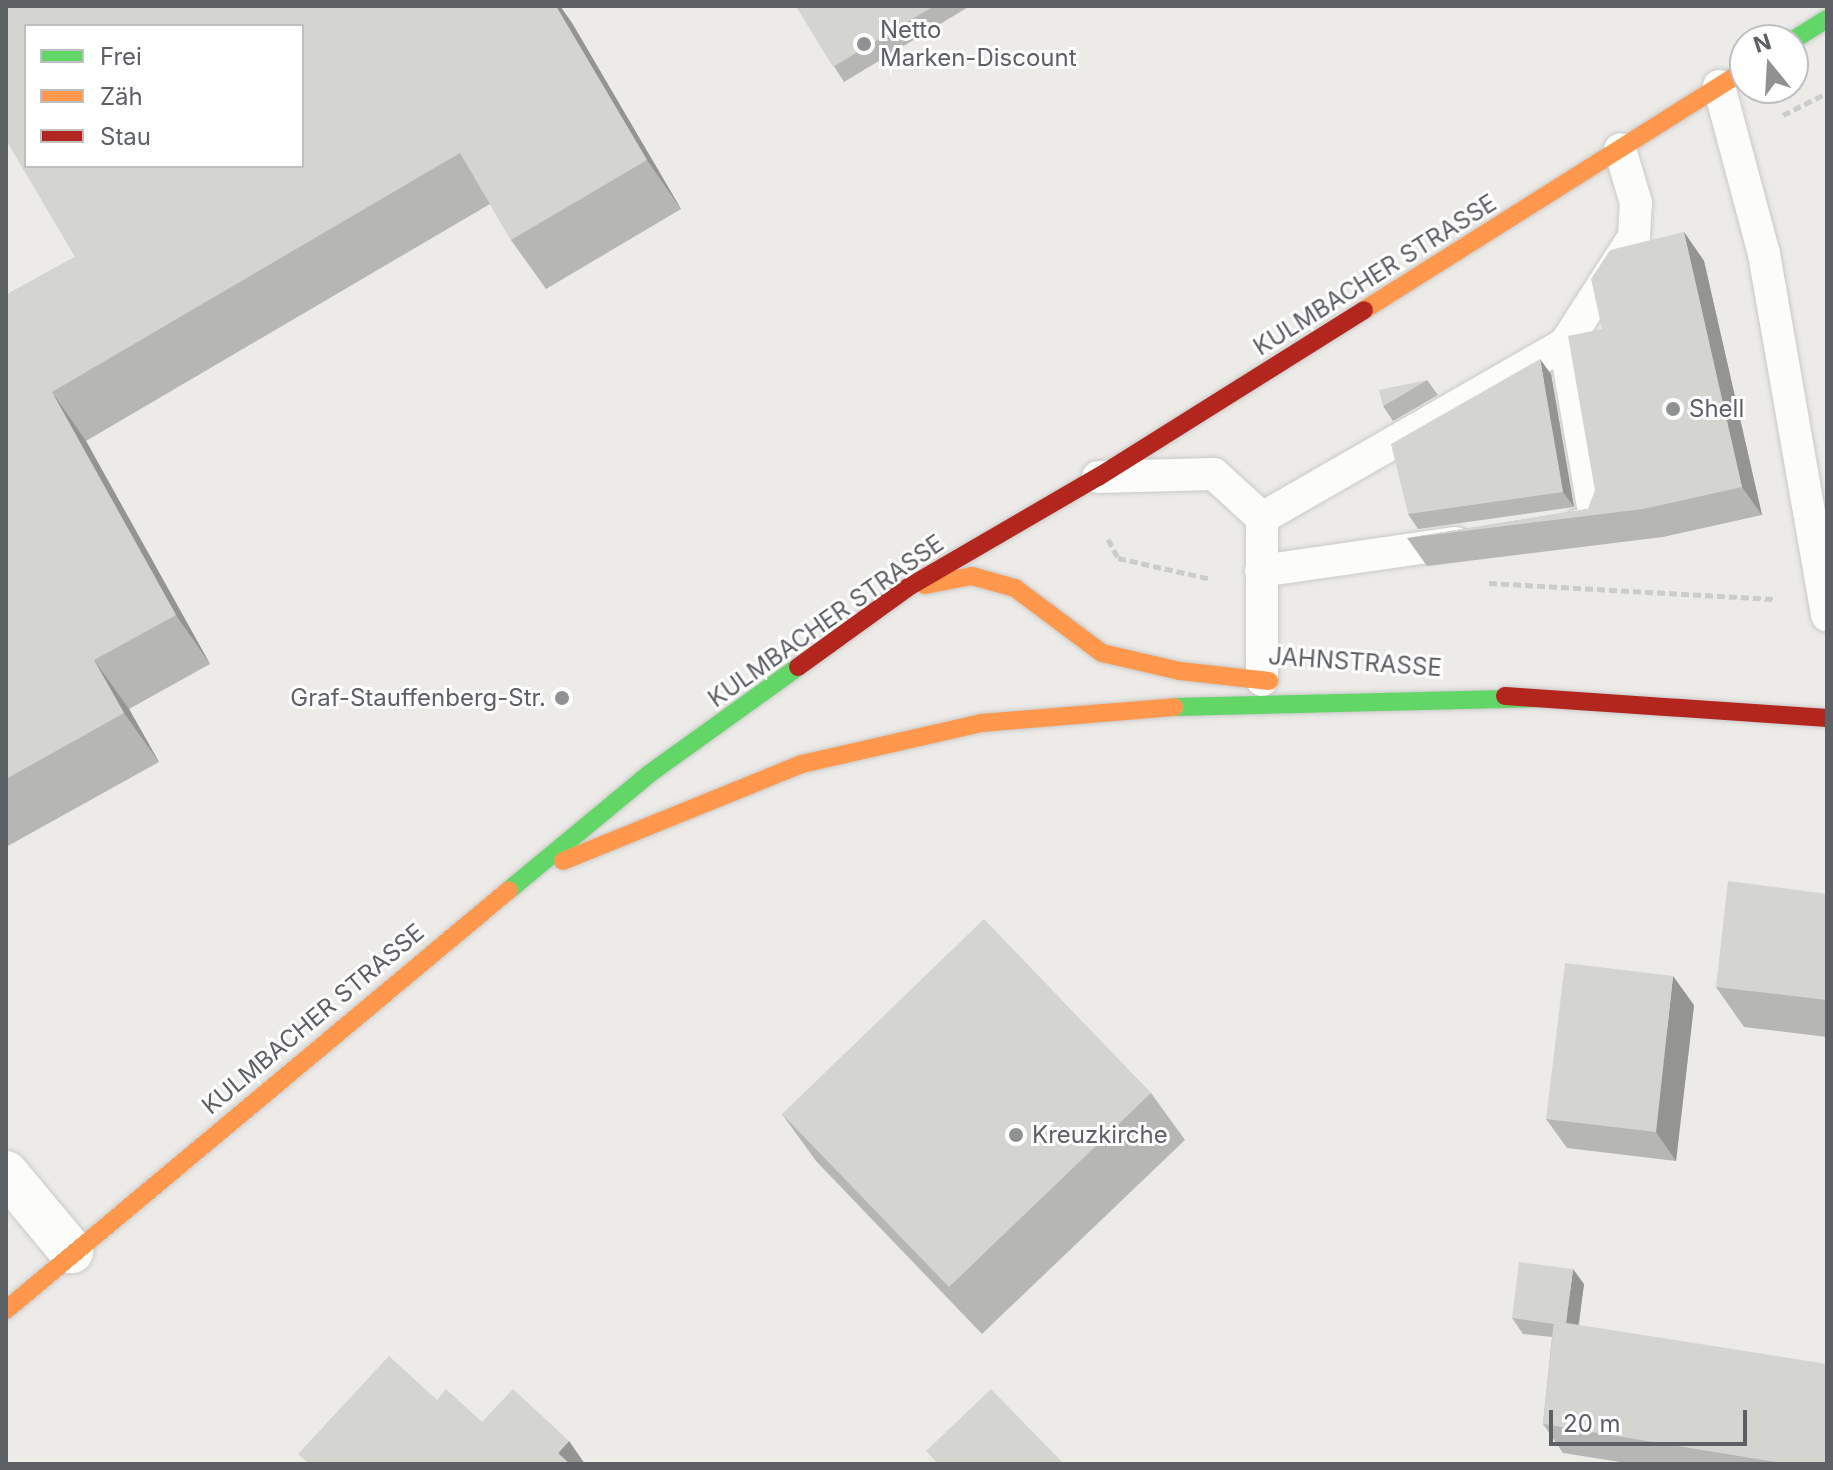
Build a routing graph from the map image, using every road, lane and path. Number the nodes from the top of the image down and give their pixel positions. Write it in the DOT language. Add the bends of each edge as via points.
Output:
graph roads {
  1 [pos="1827,19"];
  2 [pos="1809,30"];
  3 [pos="1729,80"];
  4 [pos="1737,104"];
  5 [pos="1620,149"];
  6 [pos="1565,344"];
  7 [pos="1098,477"];
  8 [pos="1262,518"];
  9 [pos="1550,530"];
  10 [pos="1490,538"];
  11 [pos="1261,571"];
  12 [pos="907,588"];
  13 [pos="1827,616"];
  14 [pos="1283,682"];
  15 [pos="1536,698"];
  16 [pos="1827,718"];
  17 [pos="521,878"];
  18 [pos="10,1184"];
  19 [pos="71,1251"];
  20 [pos="6,1310"];
  1 -- 2 [label="main road"];
  3 -- 5 [label="main road, KULMBACHER STRASSE"];
  4 -- 13 [label="lane"];
  5 -- 6 [label="lane" via="1636,203 1634,237"];
  5 -- 7 [label="main road, KULMBACHER STRASSE"];
  6 -- 8 [label="lane"];
  6 -- 9 [label="lane" via="1596,523"];
  7 -- 8 [label="lane" via="1214,474"];
  7 -- 12 [label="main road, KULMBACHER STRASSE"];
  8 -- 11 [label="lane"];
  10 -- 11 [label="lane"];
  11 -- 14 [label="lane"];
  12 -- 14 [label="main road, JAHNSTRASSE" via="972,576 1015,588 1102,653 1180,671"];
  12 -- 17 [label="main road, KULMBACHER STRASSE" via="649,774"];
  14 -- 15 [label="main road, JAHNSTRASSE"];
  15 -- 16 [label="main road, JAHNSTRASSE"];
  15 -- 17 [label="main road" via="1201,705 967,725 802,764"];
  17 -- 19 [label="main road, KULMBACHER STRASSE"];
  18 -- 19 [label="street"];
  19 -- 20 [label="main road, KULMBACHER STRASSE"];
}
